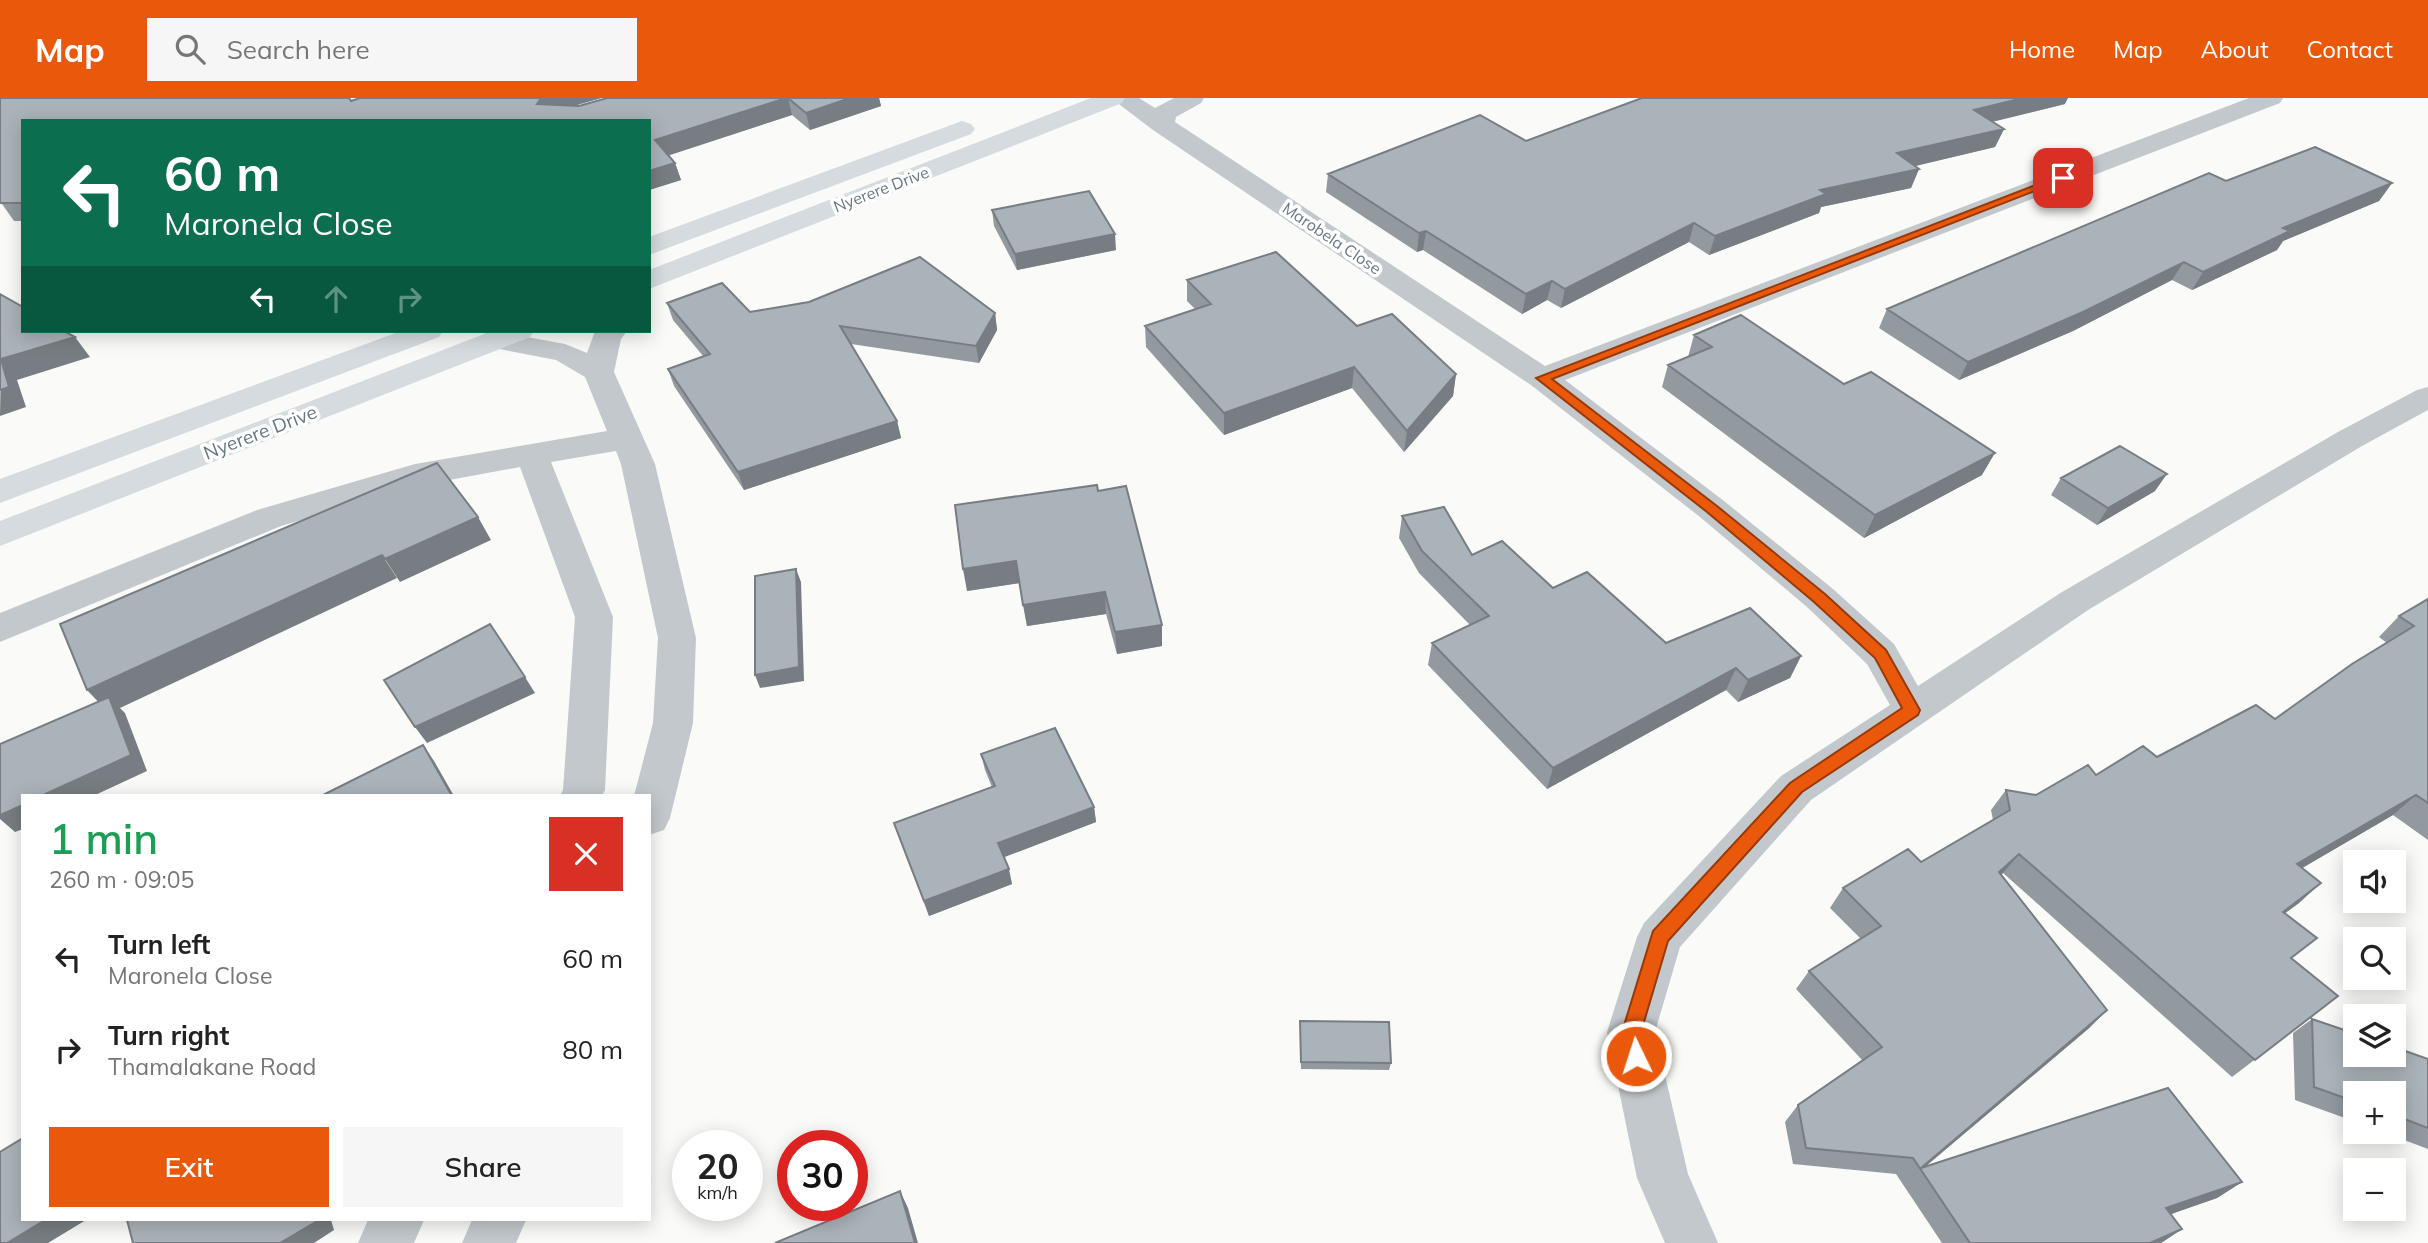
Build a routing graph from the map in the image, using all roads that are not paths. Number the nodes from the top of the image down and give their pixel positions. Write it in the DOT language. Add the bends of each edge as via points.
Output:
graph roads {
  1 [pos="1113,98"];
  2 [pos="1122,98"];
  3 [pos="1192,98"];
  4 [pos="2271,98"];
  5 [pos="981,122"];
  6 [pos="1162,125"];
  7 [pos="651,246"];
  8 [pos="654,281"];
  9 [pos="423,333"];
  10 [pos="610,333"];
  11 [pos="507,336"];
  12 [pos="598,372"];
  13 [pos="1542,378"];
  14 [pos="2428,397"];
  15 [pos="627,438"];
  16 [pos="532,455"];
  17 [pos="0,492"];
  18 [pos="0,534"];
  19 [pos="0,628"];
  20 [pos="1912,710"];
  21 [pos="582,794"];
  22 [pos="651,810"];
  23 [pos="397,1221"];
  24 [pos="499,1221"];
  25 [pos="384,1243"];
  26 [pos="488,1243"];
  27 [pos="1692,1243"];
  1 -- 8 [label="main road, Nyerere Drive"];
  2 -- 6 [label="street, Marobela Close"];
  3 -- 6 [label="street" via="1164,113"];
  4 -- 13 [label="street"];
  5 -- 7 [label="main road, Nyerere Drive"];
  6 -- 13 [label="street, Marobela Close"];
  9 -- 17 [label="main road, Nyerere Drive"];
  10 -- 12 [label="street"];
  11 -- 12 [label="street" via="565,353"];
  11 -- 18 [label="main road, Nyerere Drive"];
  12 -- 15 [label="street"];
  13 -- 20 [label="street, Marobela Close" via="1820,598 1881,654"];
  14 -- 20 [label="street" via="2075,601"];
  15 -- 16 [label="street"];
  15 -- 22 [label="street" via="638,464 677,638 673,723"];
  16 -- 19 [label="street" via="415,475 269,518"];
  16 -- 21 [label="street" via="594,617"];
  20 -- 27 [label="street" via="1796,788 1660,937 1631,1032 1662,1178"];
  23 -- 25 [label="street"];
  24 -- 26 [label="street"];
}
